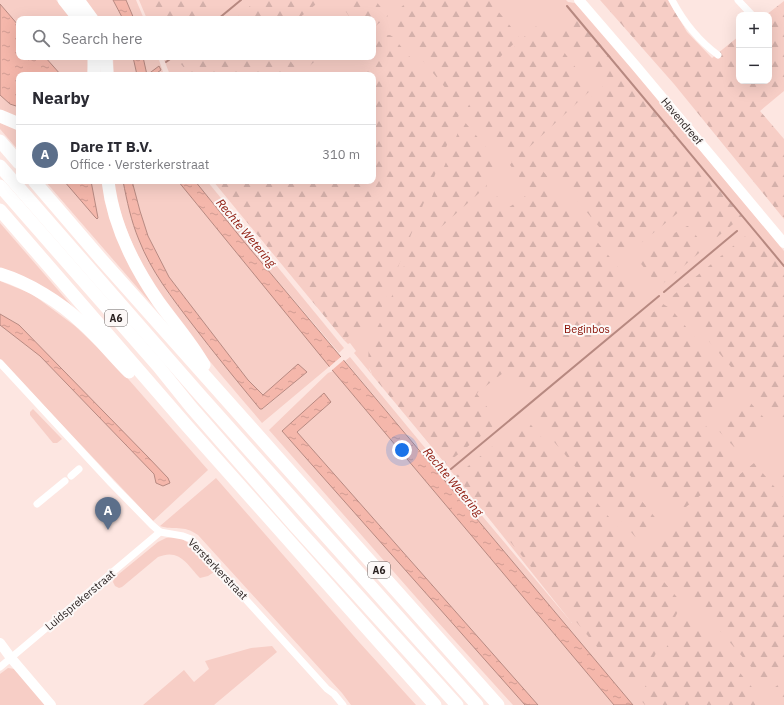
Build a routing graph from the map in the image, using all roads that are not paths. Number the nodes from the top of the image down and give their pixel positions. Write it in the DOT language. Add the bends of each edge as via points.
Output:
graph roads {
  1 [pos="64,0"];
  2 [pos="78,0"];
  3 [pos="579,0"];
  4 [pos="672,0"];
  5 [pos="738,0"];
  6 [pos="749,12"];
  7 [pos="77,16"];
  8 [pos="90,16"];
  9 [pos="718,55"];
  10 [pos="94,60"];
  11 [pos="106,60"];
  12 [pos="94,72"];
  13 [pos="107,72"];
  14 [pos="0,116"];
  15 [pos="16,123"];
  16 [pos="0,141"];
  17 [pos="16,160"];
  18 [pos="0,166"];
  19 [pos="37,184"];
  20 [pos="109,184"];
  21 [pos="0,186"];
  22 [pos="0,210"];
  23 [pos="784,243"];
  24 [pos="100,258"];
  25 [pos="0,274"];
  26 [pos="0,363"];
  27 [pos="222,394"];
  28 [pos="188,427"];
  29 [pos="246,444"];
  30 [pos="79,469"];
  31 [pos="37,504"];
  32 [pos="160,532"];
  33 [pos="0,643"];
  34 [pos="11,658"];
  35 [pos="0,667"];
  36 [pos="51,705"];
  37 [pos="343,705"];
  38 [pos="435,705"];
  39 [pos="457,705"];
  40 [pos="477,705"];
  41 [pos="498,705"];
  1 -- 7 [label="highway"];
  2 -- 8 [label="highway"];
  3 -- 23 [label="street, Havendreef"];
  4 -- 9 [label="street" via="681,17 700,40"];
  5 -- 6 [label="street"];
  10 -- 12 [label="highway"];
  11 -- 13 [label="highway"];
  14 -- 15 [label="highway"];
  16 -- 17 [label="highway"];
  18 -- 29 [label="highway, A6"];
  19 -- 24 [label="highway, A6"];
  20 -- 27 [label="highway, A6" via="114,213 132,260 158,301 197,353"];
  21 -- 39 [label="highway, A6" via="294,526"];
  22 -- 28 [label="highway, A6"];
  24 -- 27 [label="highway, A6"];
  24 -- 29 [label="highway, A6"];
  25 -- 28 [label="highway, A6" via="44,294 68,311 146,390"];
  26 -- 32 [label="street"];
  27 -- 41 [label="highway, A6"];
  28 -- 38 [label="highway, A6"];
  29 -- 40 [label="highway, A6"];
  30 -- 31 [label="street"];
  32 -- 34 [label="street, Luidsprekerstraat"];
  32 -- 37 [label="street, Versterkerstraat" via="191,539"];
  33 -- 34 [label="street"];
  34 -- 35 [label="street, Luidsprekerstraat"];
  34 -- 36 [label="street"];
}
